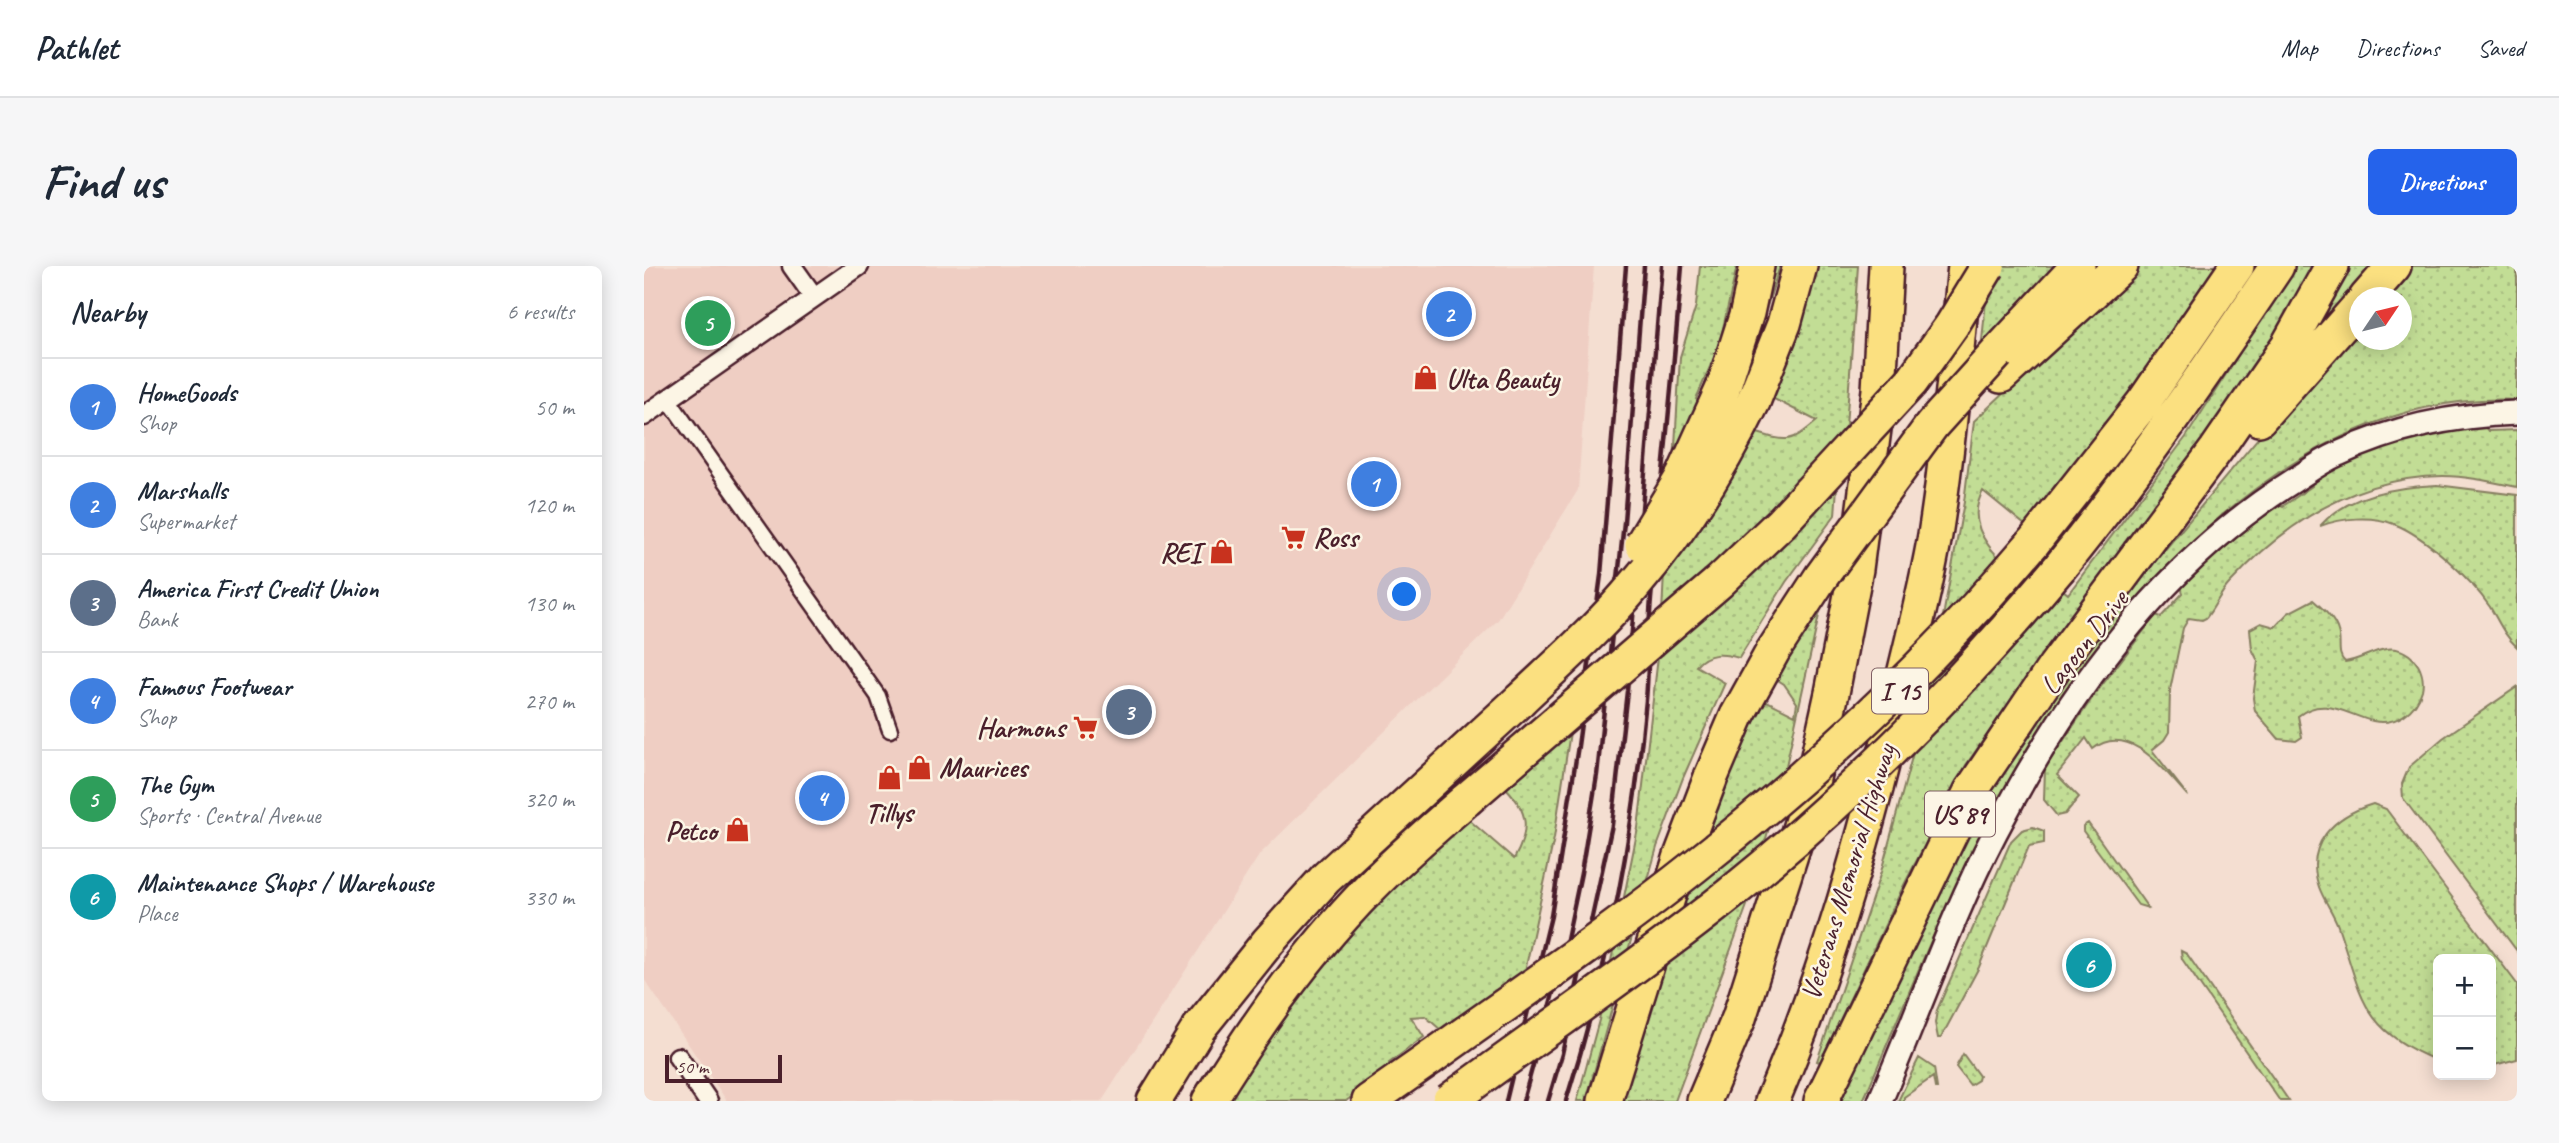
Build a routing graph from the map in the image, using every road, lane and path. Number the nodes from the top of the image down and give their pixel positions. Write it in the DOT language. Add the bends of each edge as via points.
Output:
graph roads {
  1 [pos="792,266"];
  2 [pos="859,266"];
  3 [pos="1757,266"];
  4 [pos="1801,266"];
  5 [pos="1886,266"];
  6 [pos="1964,266"];
  7 [pos="1988,266"];
  8 [pos="2078,266"];
  9 [pos="2121,266"];
  10 [pos="2237,266"];
  11 [pos="2277,266"];
  12 [pos="2332,266"];
  13 [pos="2394,266"];
  14 [pos="2376,287"];
  15 [pos="814,297"];
  16 [pos="2349,317"];
  17 [pos="1999,365"];
  18 [pos="668,399"];
  19 [pos="2517,413"];
  20 [pos="644,416"];
  21 [pos="1860,435"];
  22 [pos="2142,552"];
  23 [pos="1520,699"];
  24 [pos="890,730"];
  25 [pos="678,1057"];
  26 [pos="708,1101"];
  27 [pos="1154,1101"];
  28 [pos="1209,1101"];
  29 [pos="1369,1101"];
  30 [pos="1449,1101"];
  31 [pos="1605,1101"];
  32 [pos="1704,1101"];
  33 [pos="1772,1101"];
  34 [pos="1821,1101"];
  35 [pos="1880,1101"];
  1 -- 15 [label="street"];
  2 -- 15 [label="street"];
  3 -- 23 [label="highway, bridge" via="1723,387 1689,464 1649,535"];
  4 -- 23 [label="highway, bridge" via="1753,402 1715,474 1657,559 1612,610"];
  5 -- 32 [label="highway, I 15" via="1879,390 1856,569 1832,693 1808,801 1739,1018"];
  6 -- 21 [label="highway, bridge"];
  6 -- 33 [label="highway, Veterans Memorial Highway / I 15" via="1935,536 1910,649 1843,905"];
  7 -- 21 [label="highway, bridge" via="1912,381"];
  8 -- 17 [label="highway"];
  9 -- 17 [label="highway"];
  10 -- 29 [label="highway, bridge" via="2143,403 2032,544 1852,734 1663,890"];
  11 -- 30 [label="highway, bridge" via="2174,419 2103,514 1937,705 1805,831 1730,895"];
  12 -- 22 [label="highway, US 89" via="2288,345"];
  13 -- 14 [label="highway"];
  15 -- 18 [label="street"];
  16 -- 22 [label="highway"];
  17 -- 31 [label="highway, bridge" via="1932,425 1803,603 1737,716 1681,856"];
  18 -- 20 [label="street"];
  18 -- 24 [label="street" via="878,696"];
  19 -- 35 [label="street, Lagoon Drive" via="2428,422 2336,454 2271,495 2188,564 2129,627 2081,689 2010,804 1972,881"];
  21 -- 28 [label="highway, bridge" via="1739,564 1378,880 1315,948 1264,1015"];
  22 -- 34 [label="highway, US 89" via="2055,666 1972,791"];
  23 -- 27 [label="highway" via="1326,878 1199,1028"];
  25 -- 26 [label="street"];
}
